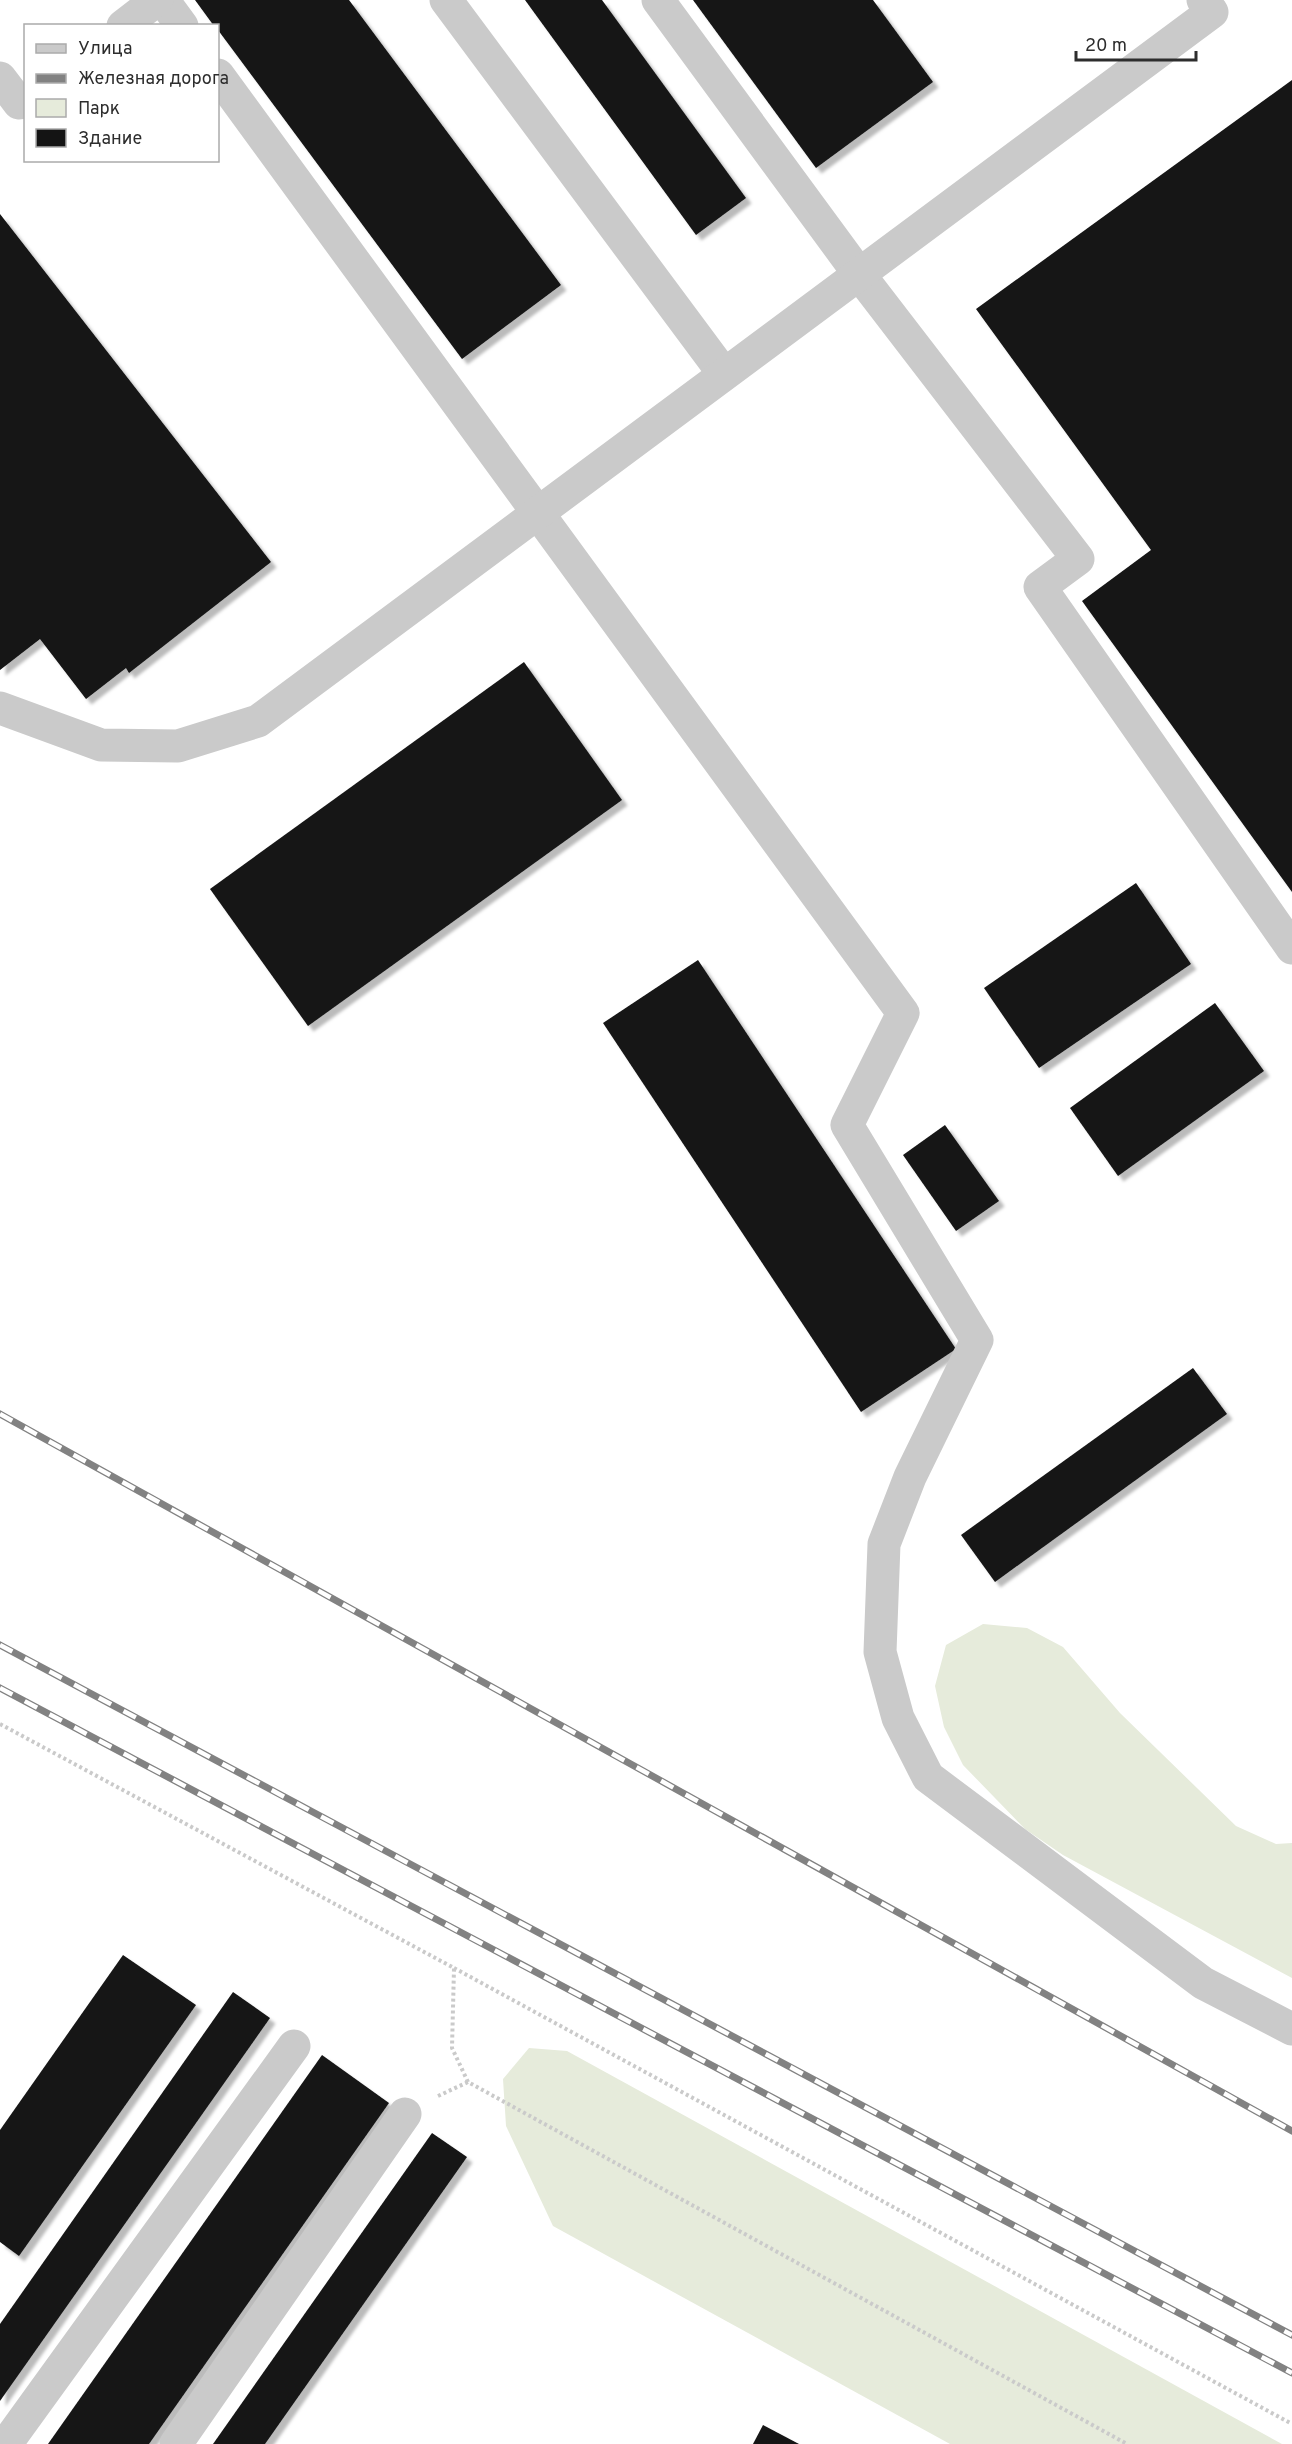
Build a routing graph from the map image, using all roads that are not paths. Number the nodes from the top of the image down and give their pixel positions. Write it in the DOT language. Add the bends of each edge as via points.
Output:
graph roads {
  1 [pos="157,0"];
  2 [pos="163,0"];
  3 [pos="446,0"];
  4 [pos="658,0"];
  5 [pos="1214,4"];
  6 [pos="126,24"];
  7 [pos="181,24"];
  8 [pos="219,76"];
  9 [pos="0,78"];
  10 [pos="24,99"];
  11 [pos="859,274"];
  12 [pos="724,374"];
  13 [pos="538,513"];
  14 [pos="0,708"];
  15 [pos="1292,948"];
  16 [pos="1292,2029"];
  17 [pos="294,2046"];
  18 [pos="405,2114"];
  19 [pos="6,2444"];
  20 [pos="176,2444"];
  1 -- 6 [label="lane"];
  2 -- 7 [label="lane"];
  3 -- 12 [label="lane"];
  4 -- 11 [label="lane"];
  5 -- 11 [label="lane"];
  8 -- 13 [label="lane"];
  9 -- 10 [label="lane" via="19,103"];
  11 -- 12 [label="lane"];
  11 -- 15 [label="lane" via="1078,559 1041,587"];
  12 -- 13 [label="lane"];
  13 -- 14 [label="lane" via="258,721 178,746 101,745"];
  13 -- 16 [label="lane" via="903,1013 847,1125 977,1340 910,1477 884,1544 880,1652 898,1718 928,1777 1203,1983"];
  17 -- 19 [label="lane"];
  18 -- 20 [label="lane"];
}
